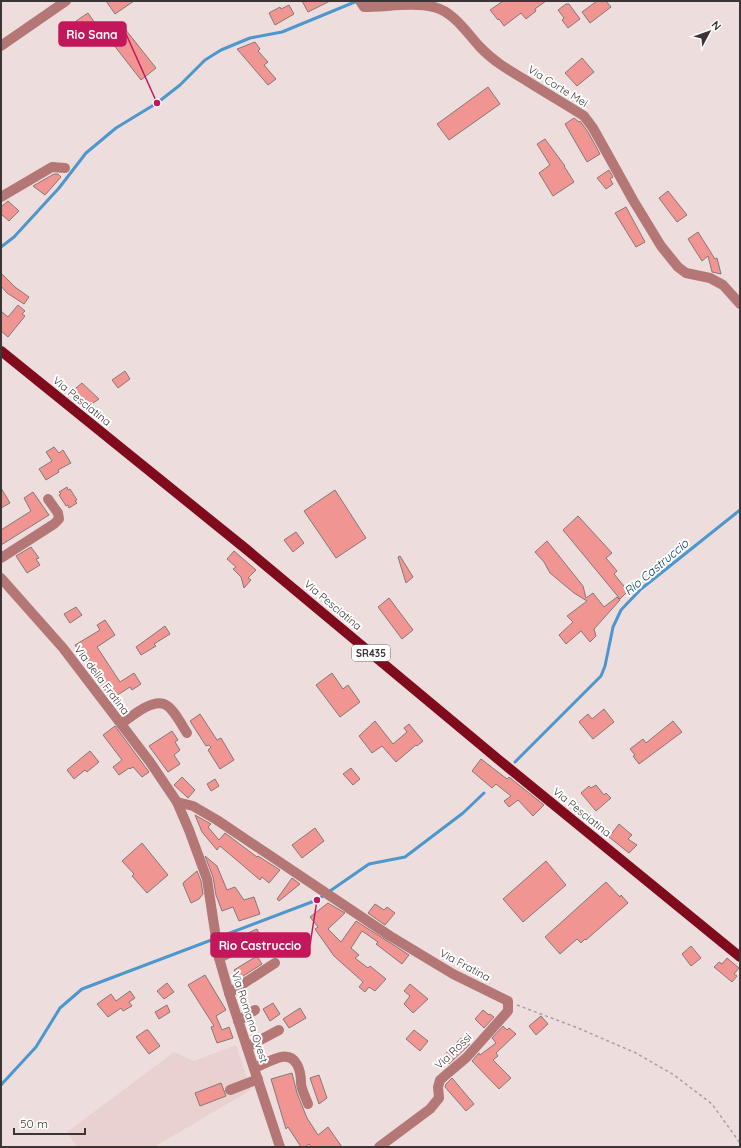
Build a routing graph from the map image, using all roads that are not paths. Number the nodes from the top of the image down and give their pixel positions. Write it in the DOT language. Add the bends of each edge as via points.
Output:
graph roads {
  1 [pos="66,1"];
  2 [pos="362,4"];
  3 [pos="1,46"];
  4 [pos="65,168"];
  5 [pos="1,197"];
  6 [pos="740,304"];
  7 [pos="1,351"];
  8 [pos="48,499"];
  9 [pos="1,558"];
  10 [pos="1,578"];
  11 [pos="120,724"];
  12 [pos="187,734"];
  13 [pos="177,802"];
  14 [pos="241,944"];
  15 [pos="740,957"];
  16 [pos="219,958"];
  17 [pos="275,963"];
  18 [pos="229,993"];
  19 [pos="508,1001"];
  20 [pos="255,1010"];
  21 [pos="238,1021"];
  22 [pos="280,1030"];
  23 [pos="247,1047"];
  24 [pos="254,1068"];
  25 [pos="258,1078"];
  26 [pos="230,1090"];
  27 [pos="308,1104"];
  28 [pos="277,1146"];
  29 [pos="379,1147"];
  1 -- 3 [label="street"];
  2 -- 6 [label="street, Via Corte Mei" via="386,7 435,7 446,12 498,63 584,116 661,246 678,267 686,273 710,278 723,285"];
  4 -- 5 [label="street" via="52,167"];
  7 -- 15 [label="main road, Via Pesciatina / SR435" via="246,549"];
  8 -- 9 [label="street" via="58,513 58,519"];
  10 -- 11 [label="street, Via della Fratina" via="63,648"];
  11 -- 12 [label="street" via="151,704 164,704 172,711"];
  11 -- 13 [label="street, Via della Fratina"];
  13 -- 16 [label="street, Via Romana Ovest" via="207,879"];
  13 -- 19 [label="street, Via Fratina" via="193,806 217,820 321,891 453,974"];
  14 -- 16 [label="street"];
  16 -- 18 [label="street, Via Romana Ovest"];
  17 -- 18 [label="street"];
  18 -- 21 [label="street, Via Romana Ovest"];
  19 -- 29 [label="street, Via Rossi" via="508,1011 467,1057 440,1080 439,1098 430,1109"];
  20 -- 21 [label="street"];
  21 -- 23 [label="street, Via Romana Ovest"];
  22 -- 23 [label="street"];
  23 -- 24 [label="street, Via Romana Ovest"];
  24 -- 25 [label="street, Via Romana Ovest"];
  24 -- 27 [label="street" via="282,1057 295,1061"];
  25 -- 26 [label="street"];
  25 -- 28 [label="street, Via Romana Ovest"];
}
